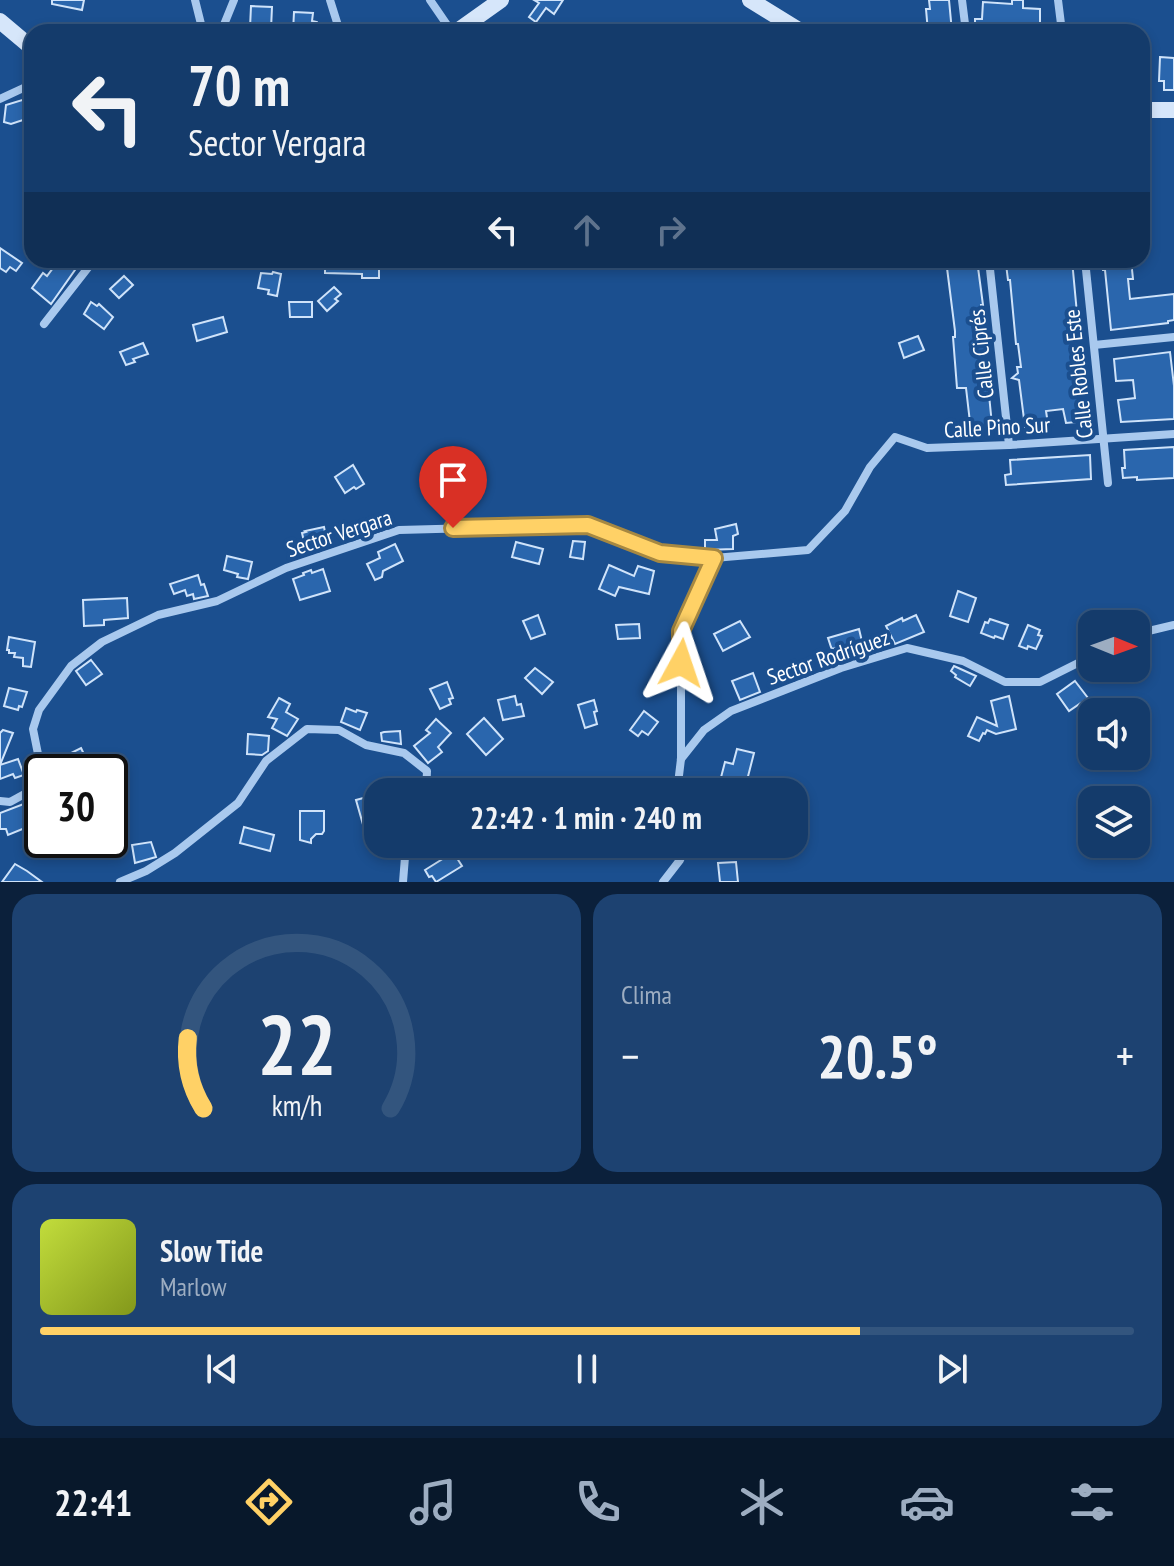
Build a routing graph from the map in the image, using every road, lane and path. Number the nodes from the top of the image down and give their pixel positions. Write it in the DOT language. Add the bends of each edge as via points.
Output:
graph roads {
  1 [pos="195,0"];
  2 [pos="234,0"];
  3 [pos="330,0"];
  4 [pos="430,0"];
  5 [pos="501,0"];
  6 [pos="750,0"];
  7 [pos="962,0"];
  8 [pos="1058,0"];
  9 [pos="0,21"];
  10 [pos="201,24"];
  11 [pos="224,24"];
  12 [pos="338,24"];
  13 [pos="448,24"];
  14 [pos="466,24"];
  15 [pos="789,24"];
  16 [pos="965,24"];
  17 [pos="1061,24"];
  18 [pos="24,41"];
  19 [pos="24,88"];
  20 [pos="0,99"];
  21 [pos="1150,110"];
  22 [pos="1174,110"];
  23 [pos="88,268"];
  24 [pos="990,268"];
  25 [pos="1086,268"];
  26 [pos="44,324"];
  27 [pos="1174,337"];
  28 [pos="1094,345"];
  29 [pos="1174,434"];
  30 [pos="895,437"];
  31 [pos="1103,439"];
  32 [pos="1009,445"];
  33 [pos="1108,483"];
  34 [pos="714,558"];
  35 [pos="1174,625"];
  36 [pos="1150,631"];
  37 [pos="1078,663"];
  38 [pos="681,759"];
  39 [pos="427,778"];
  40 [pos="679,778"];
  41 [pos="0,801"];
  42 [pos="405,858"];
  43 [pos="681,858"];
  44 [pos="120,882"];
  45 [pos="403,882"];
  46 [pos="663,882"];
  1 -- 10 [label="street"];
  2 -- 11 [label="street"];
  3 -- 12 [label="street"];
  4 -- 13 [label="street"];
  5 -- 14 [label="street"];
  6 -- 15 [label="street"];
  7 -- 16 [label="street"];
  8 -- 17 [label="street"];
  9 -- 18 [label="street"];
  19 -- 20 [label="street"];
  21 -- 22 [label="street"];
  23 -- 26 [label="street"];
  24 -- 32 [label="street, Calle Ciprés"];
  25 -- 28 [label="street, Calle Robles Este"];
  27 -- 28 [label="street"];
  28 -- 31 [label="street, Calle Robles Este"];
  29 -- 31 [label="street, Calle Pino Sur"];
  30 -- 32 [label="street, Calle Pino Sur" via="927,448"];
  30 -- 34 [label="street, Sector Vergara" via="845,511 808,550"];
  31 -- 32 [label="street, Calle Pino Sur"];
  31 -- 33 [label="street, Calle Robles Este"];
  34 -- 38 [label="street" via="681,631"];
  34 -- 41 [label="street, Sector Vergara" via="660,553 588,525 399,530 286,568 217,601 158,615 102,642 71,666 39,710 33,729 41,769 30,791 10,802"];
  35 -- 36 [label="street"];
  37 -- 38 [label="street, Sector Rodríguez" via="1040,682 1005,682 963,661 907,648 731,711 704,730"];
  38 -- 40 [label="street"];
  39 -- 44 [label="street" via="427,771 404,753 366,745 339,730 307,729 266,761 238,803 175,853"];
  42 -- 45 [label="street"];
  43 -- 46 [label="street"];
}
